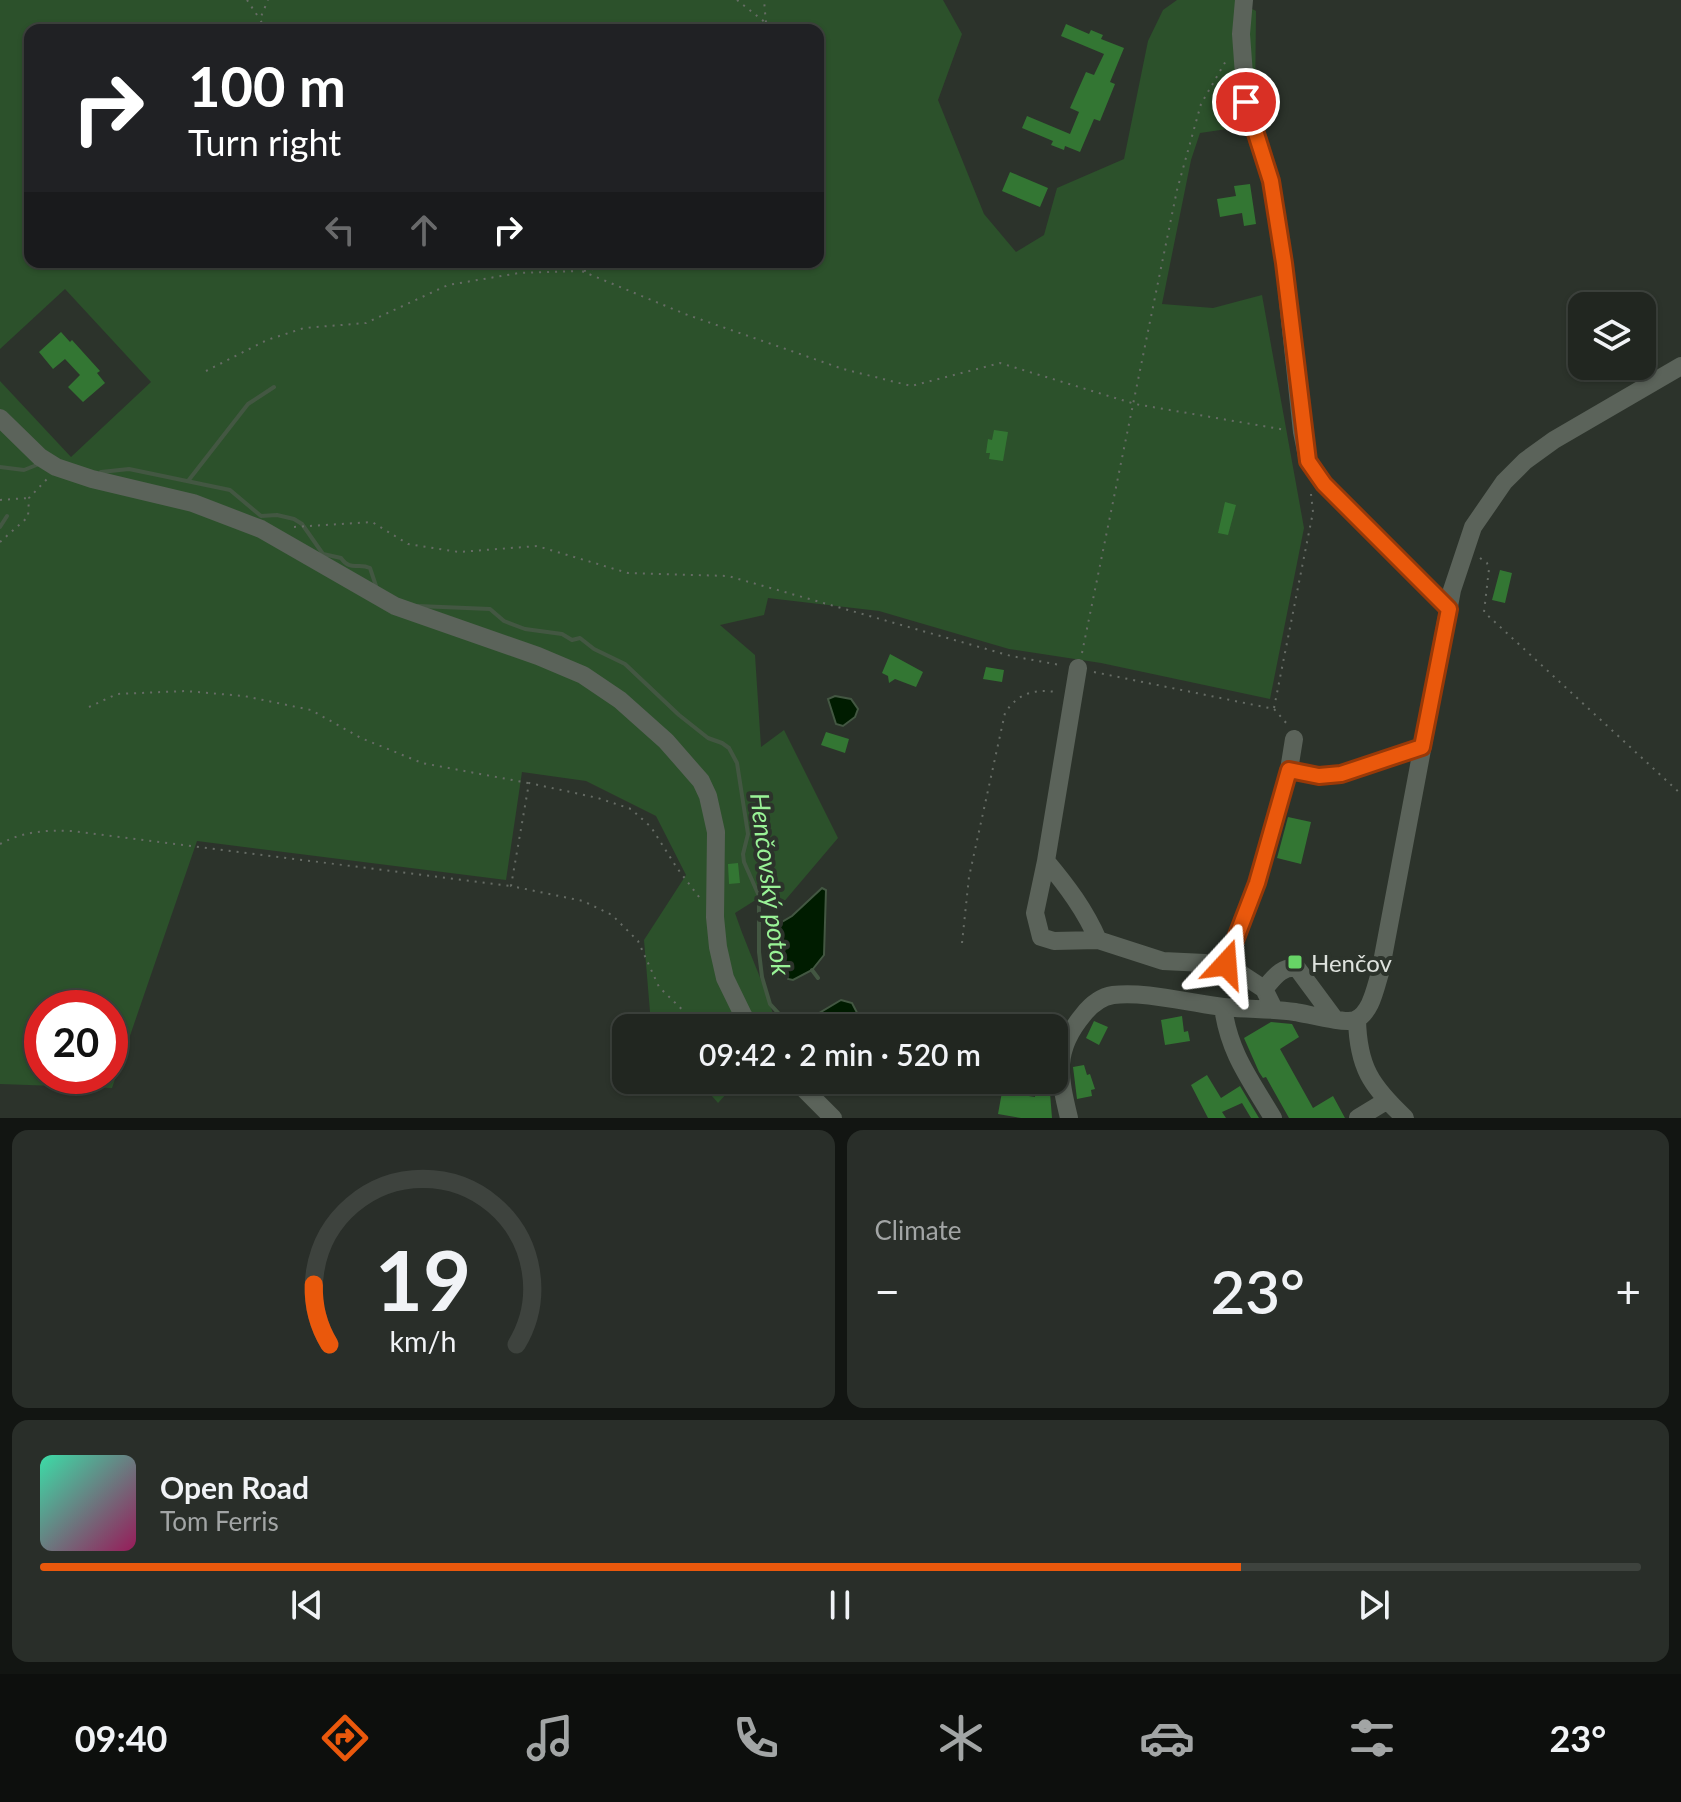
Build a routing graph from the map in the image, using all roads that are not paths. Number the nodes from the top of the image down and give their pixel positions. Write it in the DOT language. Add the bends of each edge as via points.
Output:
graph roads {
  1 [pos="1244,0"];
  2 [pos="1681,366"];
  3 [pos="0,418"];
  4 [pos="1449,609"];
  5 [pos="1078,668"];
  6 [pos="1294,739"];
  7 [pos="1422,747"];
  8 [pos="1289,770"];
  9 [pos="1046,861"];
  10 [pos="1098,940"];
  11 [pos="1226,964"];
  12 [pos="1264,989"];
  13 [pos="1223,1007"];
  14 [pos="1274,1009"];
  15 [pos="743,1014"];
  16 [pos="1334,1018"];
  17 [pos="1357,1019"];
  18 [pos="809,1094"];
  19 [pos="1386,1101"];
  20 [pos="833,1118"];
  21 [pos="1069,1118"];
  22 [pos="1273,1118"];
  23 [pos="1358,1118"];
  24 [pos="1405,1118"];
  1 -- 4 [label="street" via="1246,102 1271,181 1308,461 1324,484"];
  2 -- 4 [label="street" via="1554,440 1504,482 1473,527"];
  3 -- 15 [label="street" via="48,462 92,479 193,503 261,529 395,606 538,656 583,675 620,700 701,781 713,810 718,947 725,978"];
  4 -- 7 [label="street"];
  5 -- 9 [label="street"];
  6 -- 8 [label="street"];
  7 -- 8 [label="street" via="1341,774"];
  7 -- 17 [label="street" via="1380,973 1372,1000"];
  8 -- 11 [label="street" via="1257,883"];
  9 -- 10 [label="street" via="1071,891"];
  9 -- 10 [label="street" via="1035,913 1041,937"];
  10 -- 11 [label="street" via="1163,961"];
  11 -- 12 [label="street"];
  12 -- 14 [label="street"];
  12 -- 16 [label="street" via="1281,970 1297,968"];
  13 -- 14 [label="street"];
  13 -- 21 [label="street" via="1111,995 1092,1005 1072,1029 1060,1057"];
  13 -- 22 [label="street" via="1232,1050"];
  14 -- 16 [label="street"];
  16 -- 17 [label="street"];
  17 -- 19 [label="street" via="1358,1049 1370,1080"];
  18 -- 20 [label="street"];
  19 -- 23 [label="street"];
  19 -- 24 [label="street"];
}
